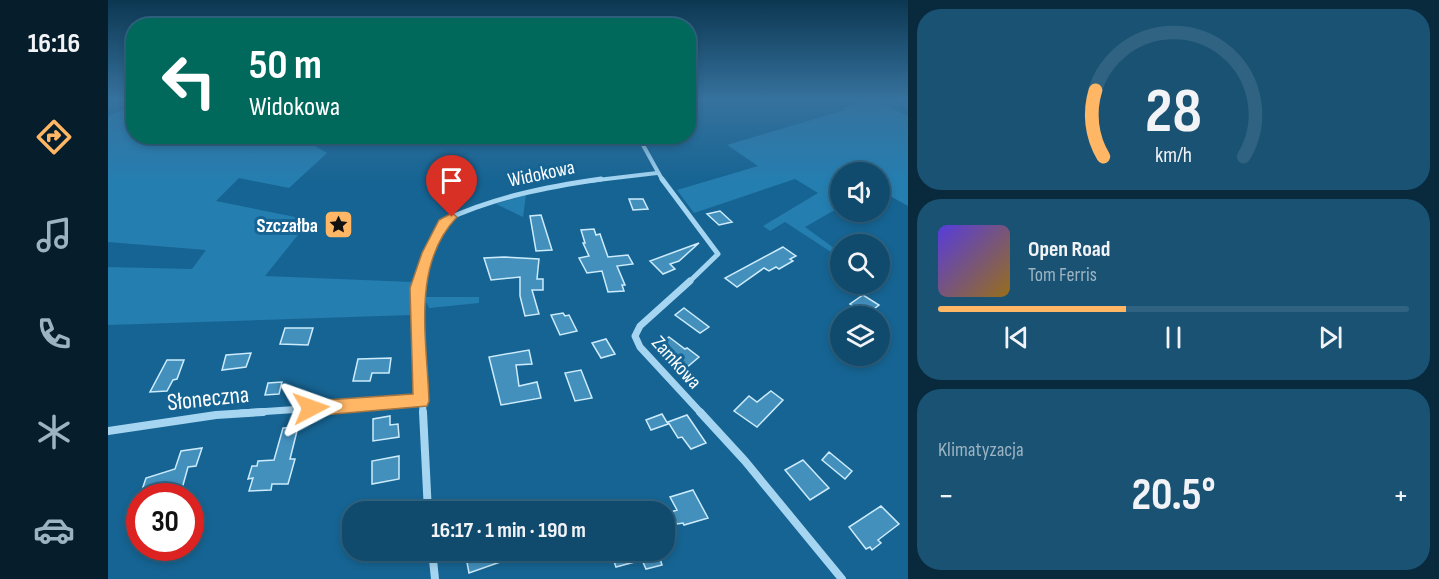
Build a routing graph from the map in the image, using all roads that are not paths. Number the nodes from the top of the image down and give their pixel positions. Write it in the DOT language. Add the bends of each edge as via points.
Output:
graph roads {
  1 [pos="642,144"];
  2 [pos="657,173"];
  3 [pos="421,401"];
  4 [pos="108,431"];
  5 [pos="427,501"];
  6 [pos="433,561"];
  7 [pos="435,579"];
  8 [pos="842,579"];
  1 -- 2 [label="street, Zamkowa"];
  2 -- 3 [label="street, Widokowa" via="550,186 445,220 417,288"];
  2 -- 8 [label="street, Zamkowa" via="717,254 634,336 745,460"];
  3 -- 4 [label="street, Słoneczna" via="216,415"];
  3 -- 5 [label="street, Widokowa"];
  6 -- 7 [label="street"];
}
